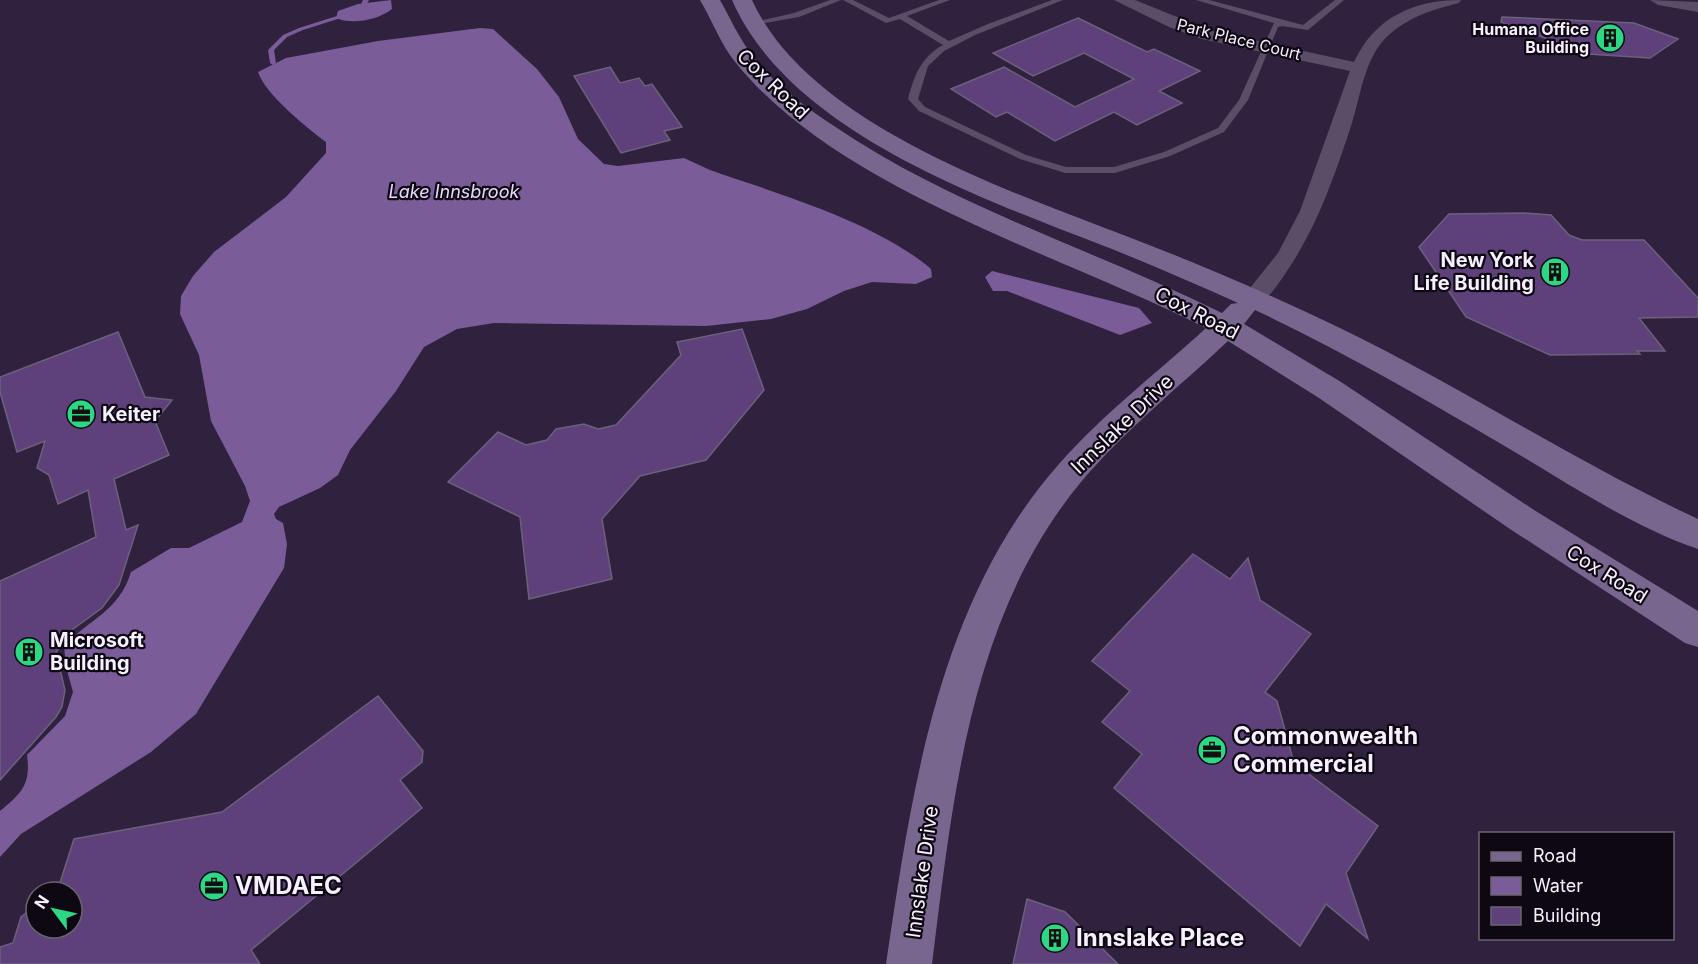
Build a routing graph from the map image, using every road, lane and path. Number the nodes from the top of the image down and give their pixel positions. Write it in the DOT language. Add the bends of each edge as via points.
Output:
graph roads {
  1 [pos="710,0"];
  2 [pos="742,0"];
  3 [pos="837,0"];
  4 [pos="847,0"];
  5 [pos="946,0"];
  6 [pos="1059,0"];
  7 [pos="1122,0"];
  8 [pos="1200,0"];
  9 [pos="1340,0"];
  10 [pos="1453,0"];
  11 [pos="1658,0"];
  12 [pos="1698,7"];
  13 [pos="901,16"];
  14 [pos="754,23"];
  15 [pos="1281,23"];
  16 [pos="947,44"];
  17 [pos="1266,47"];
  18 [pos="1360,68"];
  19 [pos="1253,298"];
  20 [pos="1226,326"];
  21 [pos="1698,535"];
  22 [pos="1698,631"];
  23 [pos="909,964"];
  1 -- 20 [label="main road, Cox Road" via="731,44 757,74 788,103 860,154 954,204"];
  2 -- 14 [label="main road, Cox Road"];
  3 -- 14 [label="lane" via="796,15"];
  4 -- 13 [label="lane" via="889,21"];
  5 -- 13 [label="lane"];
  6 -- 16 [label="lane"];
  7 -- 17 [label="street, Park Place Court" via="1192,30"];
  8 -- 15 [label="lane"];
  9 -- 15 [label="lane" via="1305,28"];
  10 -- 18 [label="street, Innslake Drive" via="1393,23 1366,51"];
  11 -- 12 [label="street"];
  13 -- 16 [label="lane"];
  14 -- 19 [label="main road, Cox Road" via="773,50 818,94 921,160 1018,205 1145,252"];
  15 -- 17 [label="lane" via="1273,29"];
  16 -- 17 [label="lane" via="919,72 913,99 922,109 1023,157 1065,170 1114,170 1167,154 1221,130 1243,100"];
  17 -- 18 [label="street, Park Place Court"];
  18 -- 19 [label="street, Innslake Drive" via="1308,224 1280,269"];
  19 -- 20 [label="main road, Innslake Drive"];
  19 -- 21 [label="main road, Cox Road" via="1400,371"];
  20 -- 22 [label="main road, Cox Road" via="1348,400 1496,503"];
  20 -- 23 [label="main road, Innslake Drive" via="1102,438 1068,475 1004,573 974,640 953,705 935,782"];
}
